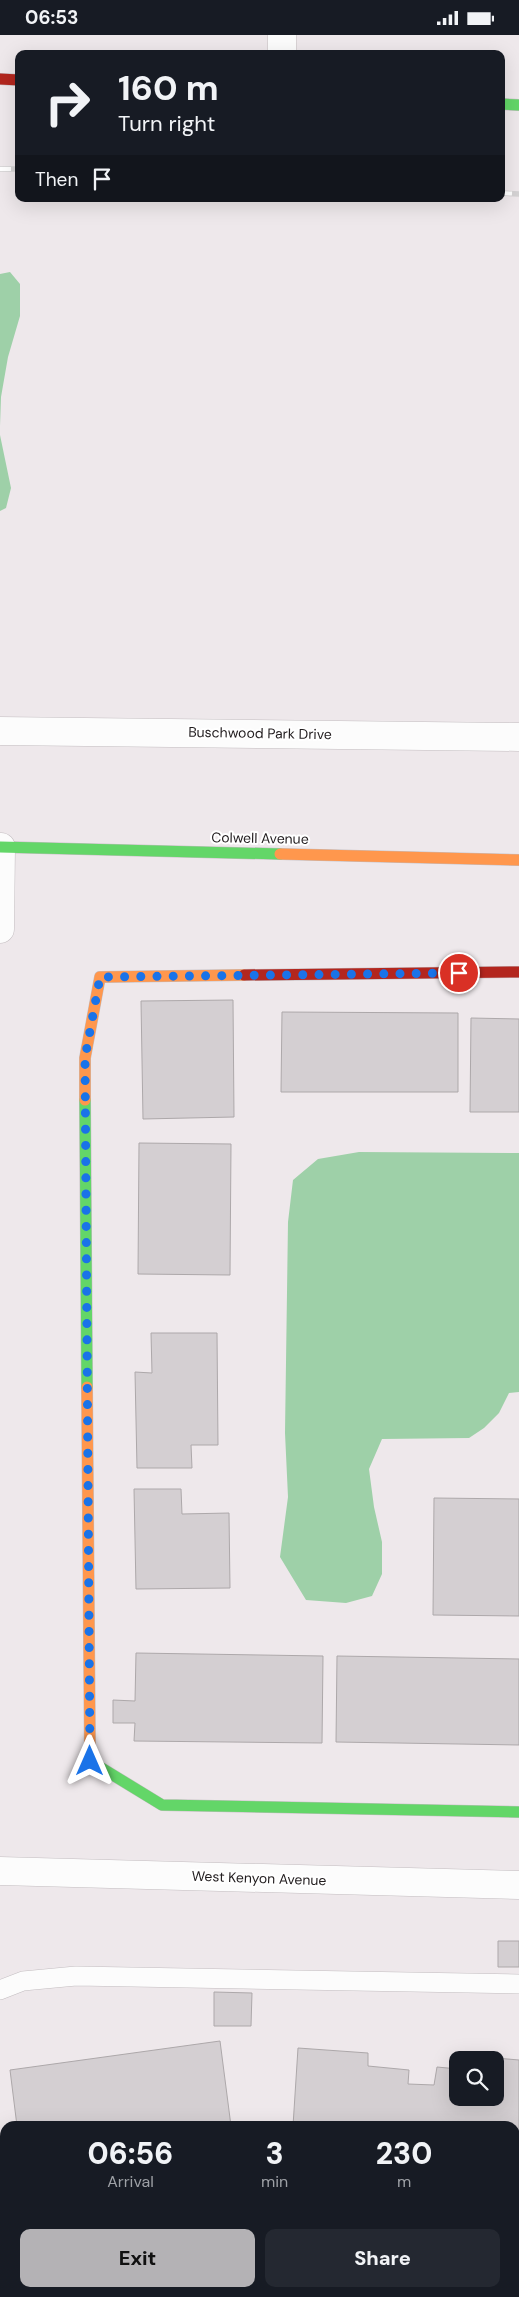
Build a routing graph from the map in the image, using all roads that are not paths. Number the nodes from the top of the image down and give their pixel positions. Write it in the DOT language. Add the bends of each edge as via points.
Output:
graph roads {
  1 [pos="282,35"];
  2 [pos="282,50"];
  3 [pos="0,79"];
  4 [pos="15,80"];
  5 [pos="505,104"];
  6 [pos="519,105"];
  7 [pos="0,731"];
  8 [pos="519,737"];
  9 [pos="1,847"];
  10 [pos="519,859"];
  11 [pos="0,929"];
  12 [pos="519,972"];
  13 [pos="519,1812"];
  14 [pos="0,1871"];
  15 [pos="519,1885"];
  16 [pos="519,1984"];
  17 [pos="0,1990"];
  1 -- 2 [label="street"];
  3 -- 4 [label="street"];
  5 -- 6 [label="street"];
  7 -- 8 [label="street, Buschwood Park Drive"];
  9 -- 10 [label="street, Colwell Avenue"];
  9 -- 11 [label="street"];
  12 -- 13 [label="street" via="100,977 85,1058 90,1761 162,1805"];
  14 -- 15 [label="street, West Kenyon Avenue"];
  16 -- 17 [label="lane" via="76,1976 22,1981"];
}
